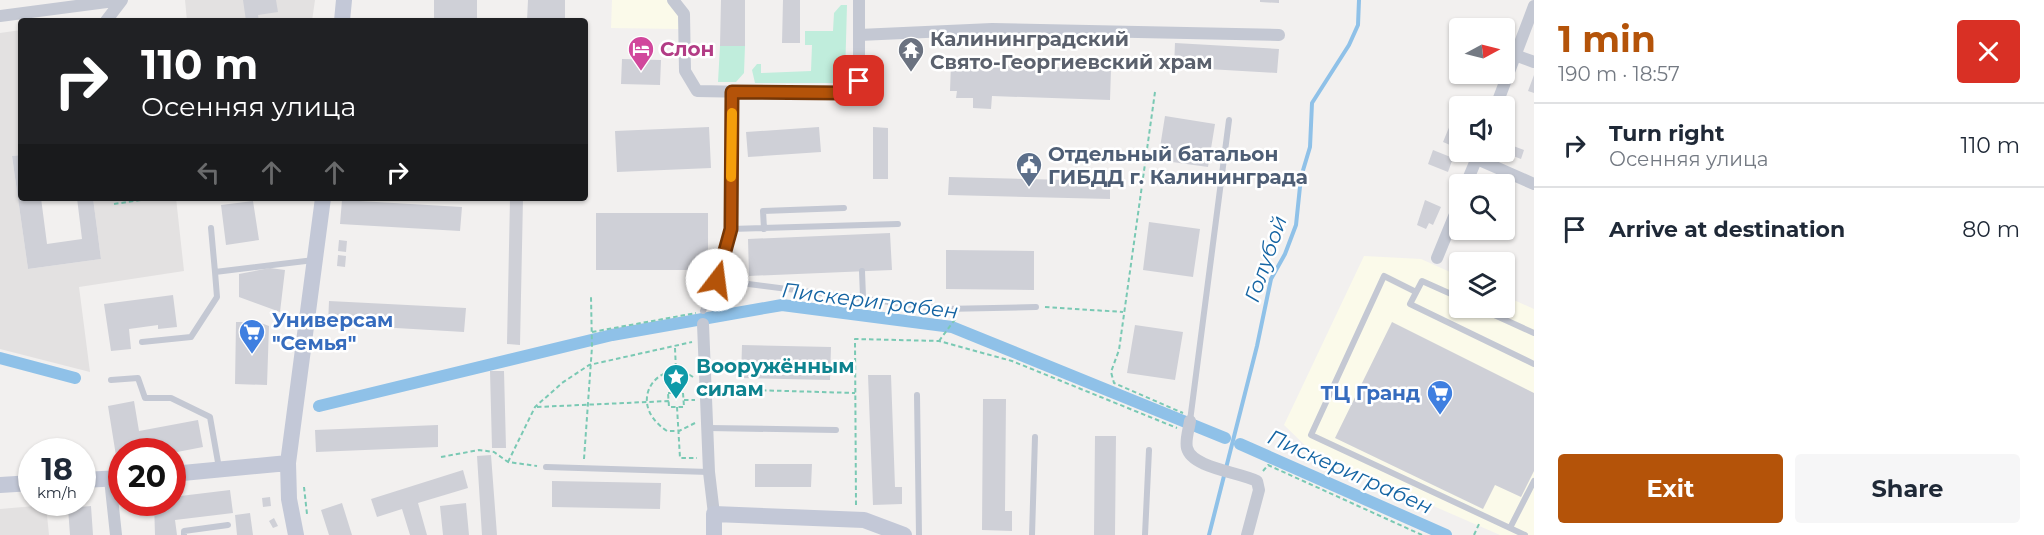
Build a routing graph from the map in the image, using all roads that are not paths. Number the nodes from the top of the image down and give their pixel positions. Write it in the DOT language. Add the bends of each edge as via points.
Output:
graph roads {
  1 [pos="122,0"];
  2 [pos="344,0"];
  3 [pos="673,0"];
  4 [pos="859,0"];
  5 [pos="1534,6"];
  6 [pos="0,16"];
  7 [pos="108,18"];
  8 [pos="342,18"];
  9 [pos="859,34"];
  10 [pos="1279,35"];
  11 [pos="1515,55"];
  12 [pos="1534,62"];
  13 [pos="732,92"];
  14 [pos="1229,120"];
  15 [pos="1492,162"];
  16 [pos="1534,184"];
  17 [pos="323,201"];
  18 [pos="844,207"];
  19 [pos="898,224"];
  20 [pos="860,226"];
  21 [pos="210,228"];
  22 [pos="731,229"];
  23 [pos="764,229"];
  24 [pos="1449,229"];
  25 [pos="861,234"];
  26 [pos="1437,258"];
  27 [pos="315,260"];
  28 [pos="862,271"];
  29 [pos="215,272"];
  30 [pos="717,280"];
  31 [pos="1416,292"];
  32 [pos="1449,293"];
  33 [pos="863,297"];
  34 [pos="1036,307"];
  35 [pos="703,318"];
  36 [pos="1501,318"];
  37 [pos="1534,333"];
  38 [pos="142,342"];
  39 [pos="1534,364"];
  40 [pos="111,380"];
  41 [pos="917,395"];
  42 [pos="703,424"];
  43 [pos="1189,425"];
  44 [pos="836,430"];
  45 [pos="1035,436"];
  46 [pos="1149,450"];
  47 [pos="288,463"];
  48 [pos="546,467"];
  49 [pos="219,471"];
  50 [pos="709,472"];
  51 [pos="186,473"];
  52 [pos="1534,481"];
  53 [pos="18,484"];
  54 [pos="0,485"];
  55 [pos="714,514"];
  56 [pos="116,516"];
  57 [pos="228,525"];
  58 [pos="1510,528"];
  59 [pos="116,535"];
  60 [pos="184,535"];
  61 [pos="296,535"];
  62 [pos="714,535"];
  63 [pos="904,535"];
  64 [pos="919,535"];
  65 [pos="1032,535"];
  66 [pos="1145,535"];
  67 [pos="1247,535"];
  68 [pos="1525,535"];
  1 -- 6 [label="street"];
  1 -- 7 [label="street"];
  2 -- 8 [label="street"];
  3 -- 13 [label="street" via="684,14 685,71 697,91"];
  4 -- 9 [label="street"];
  5 -- 11 [label="street"];
  9 -- 10 [label="street" via="992,29"];
  9 -- 13 [label="street" via="859,81 854,89 844,93"];
  11 -- 12 [label="street"];
  13 -- 22 [label="lane"];
  14 -- 43 [label="lane"];
  15 -- 16 [label="street"];
  17 -- 27 [label="street"];
  18 -- 23 [label="lane" via="763,212"];
  19 -- 20 [label="lane"];
  20 -- 23 [label="lane"];
  20 -- 25 [label="lane"];
  21 -- 29 [label="lane"];
  22 -- 23 [label="lane"];
  22 -- 30 [label="lane"];
  24 -- 26 [label="street"];
  27 -- 29 [label="lane"];
  27 -- 47 [label="street"];
  28 -- 33 [label="lane"];
  29 -- 38 [label="lane" via="217,297 191,337"];
  30 -- 33 [label="lane"];
  30 -- 35 [label="lane"];
  31 -- 32 [label="lane" via="1422,280"];
  31 -- 39 [label="lane" via="1410,304"];
  31 -- 58 [label="lane" via="1384,276 1311,435"];
  33 -- 34 [label="lane" via="944,309"];
  35 -- 42 [label="street"];
  36 -- 37 [label="lane"];
  40 -- 49 [label="lane" via="138,378 145,398 171,398 210,417"];
  41 -- 64 [label="lane"];
  42 -- 44 [label="lane"];
  42 -- 50 [label="street"];
  43 -- 67 [label="street" via="1186,446 1190,456 1257,480 1259,490"];
  45 -- 65 [label="lane"];
  46 -- 66 [label="lane"];
  47 -- 49 [label="street"];
  47 -- 61 [label="street"];
  48 -- 50 [label="lane"];
  49 -- 51 [label="street"];
  50 -- 55 [label="street"];
  52 -- 58 [label="lane"];
  53 -- 54 [label="street"];
  55 -- 62 [label="street"];
  55 -- 63 [label="street" via="856,520"];
  56 -- 59 [label="street"];
  57 -- 60 [label="lane" via="184,531"];
  58 -- 68 [label="lane"];
}
